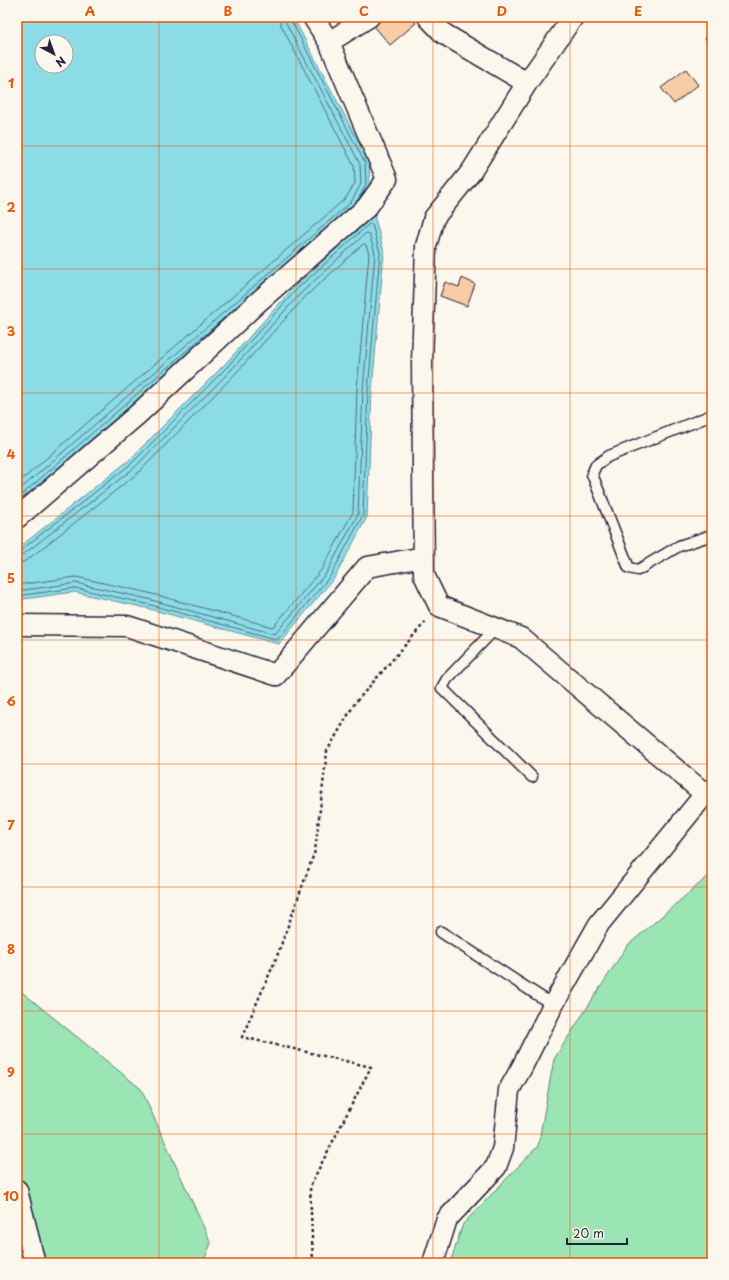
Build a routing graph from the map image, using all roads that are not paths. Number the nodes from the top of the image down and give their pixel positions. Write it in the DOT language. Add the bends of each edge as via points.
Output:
graph roads {
  1 [pos="313,17"];
  2 [pos="369,17"];
  3 [pos="428,17"];
  4 [pos="573,17"];
  5 [pos="329,42"];
  6 [pos="527,83"];
  7 [pos="712,415"];
  8 [pos="17,518"];
  9 [pos="712,535"];
  10 [pos="424,557"];
  11 [pos="17,625"];
  12 [pos="496,628"];
  13 [pos="532,777"];
  14 [pos="708,791"];
  15 [pos="441,932"];
  16 [pos="553,1005"];
  17 [pos="17,1190"];
  18 [pos="33,1263"];
  19 [pos="433,1263"];
  1 -- 5 [label="street"];
  2 -- 5 [label="street"];
  3 -- 6 [label="street" via="444,34"];
  4 -- 6 [label="street"];
  5 -- 8 [label="street" via="387,179 367,207 258,302 137,415"];
  6 -- 10 [label="street" via="471,172 434,218 426,246 422,363"];
  7 -- 9 [label="lane" via="609,456 596,465 592,474 629,568 638,570 679,546"];
  10 -- 11 [label="street" via="367,567 276,676 127,626"];
  10 -- 12 [label="street" via="424,575 439,606"];
  12 -- 13 [label="lane" via="447,679 442,688"];
  12 -- 14 [label="street" via="521,638"];
  14 -- 16 [label="street" via="600,924"];
  15 -- 16 [label="lane"];
  16 -- 19 [label="street" via="509,1090 503,1148 496,1168 447,1219"];
  17 -- 18 [label="street"];
}
